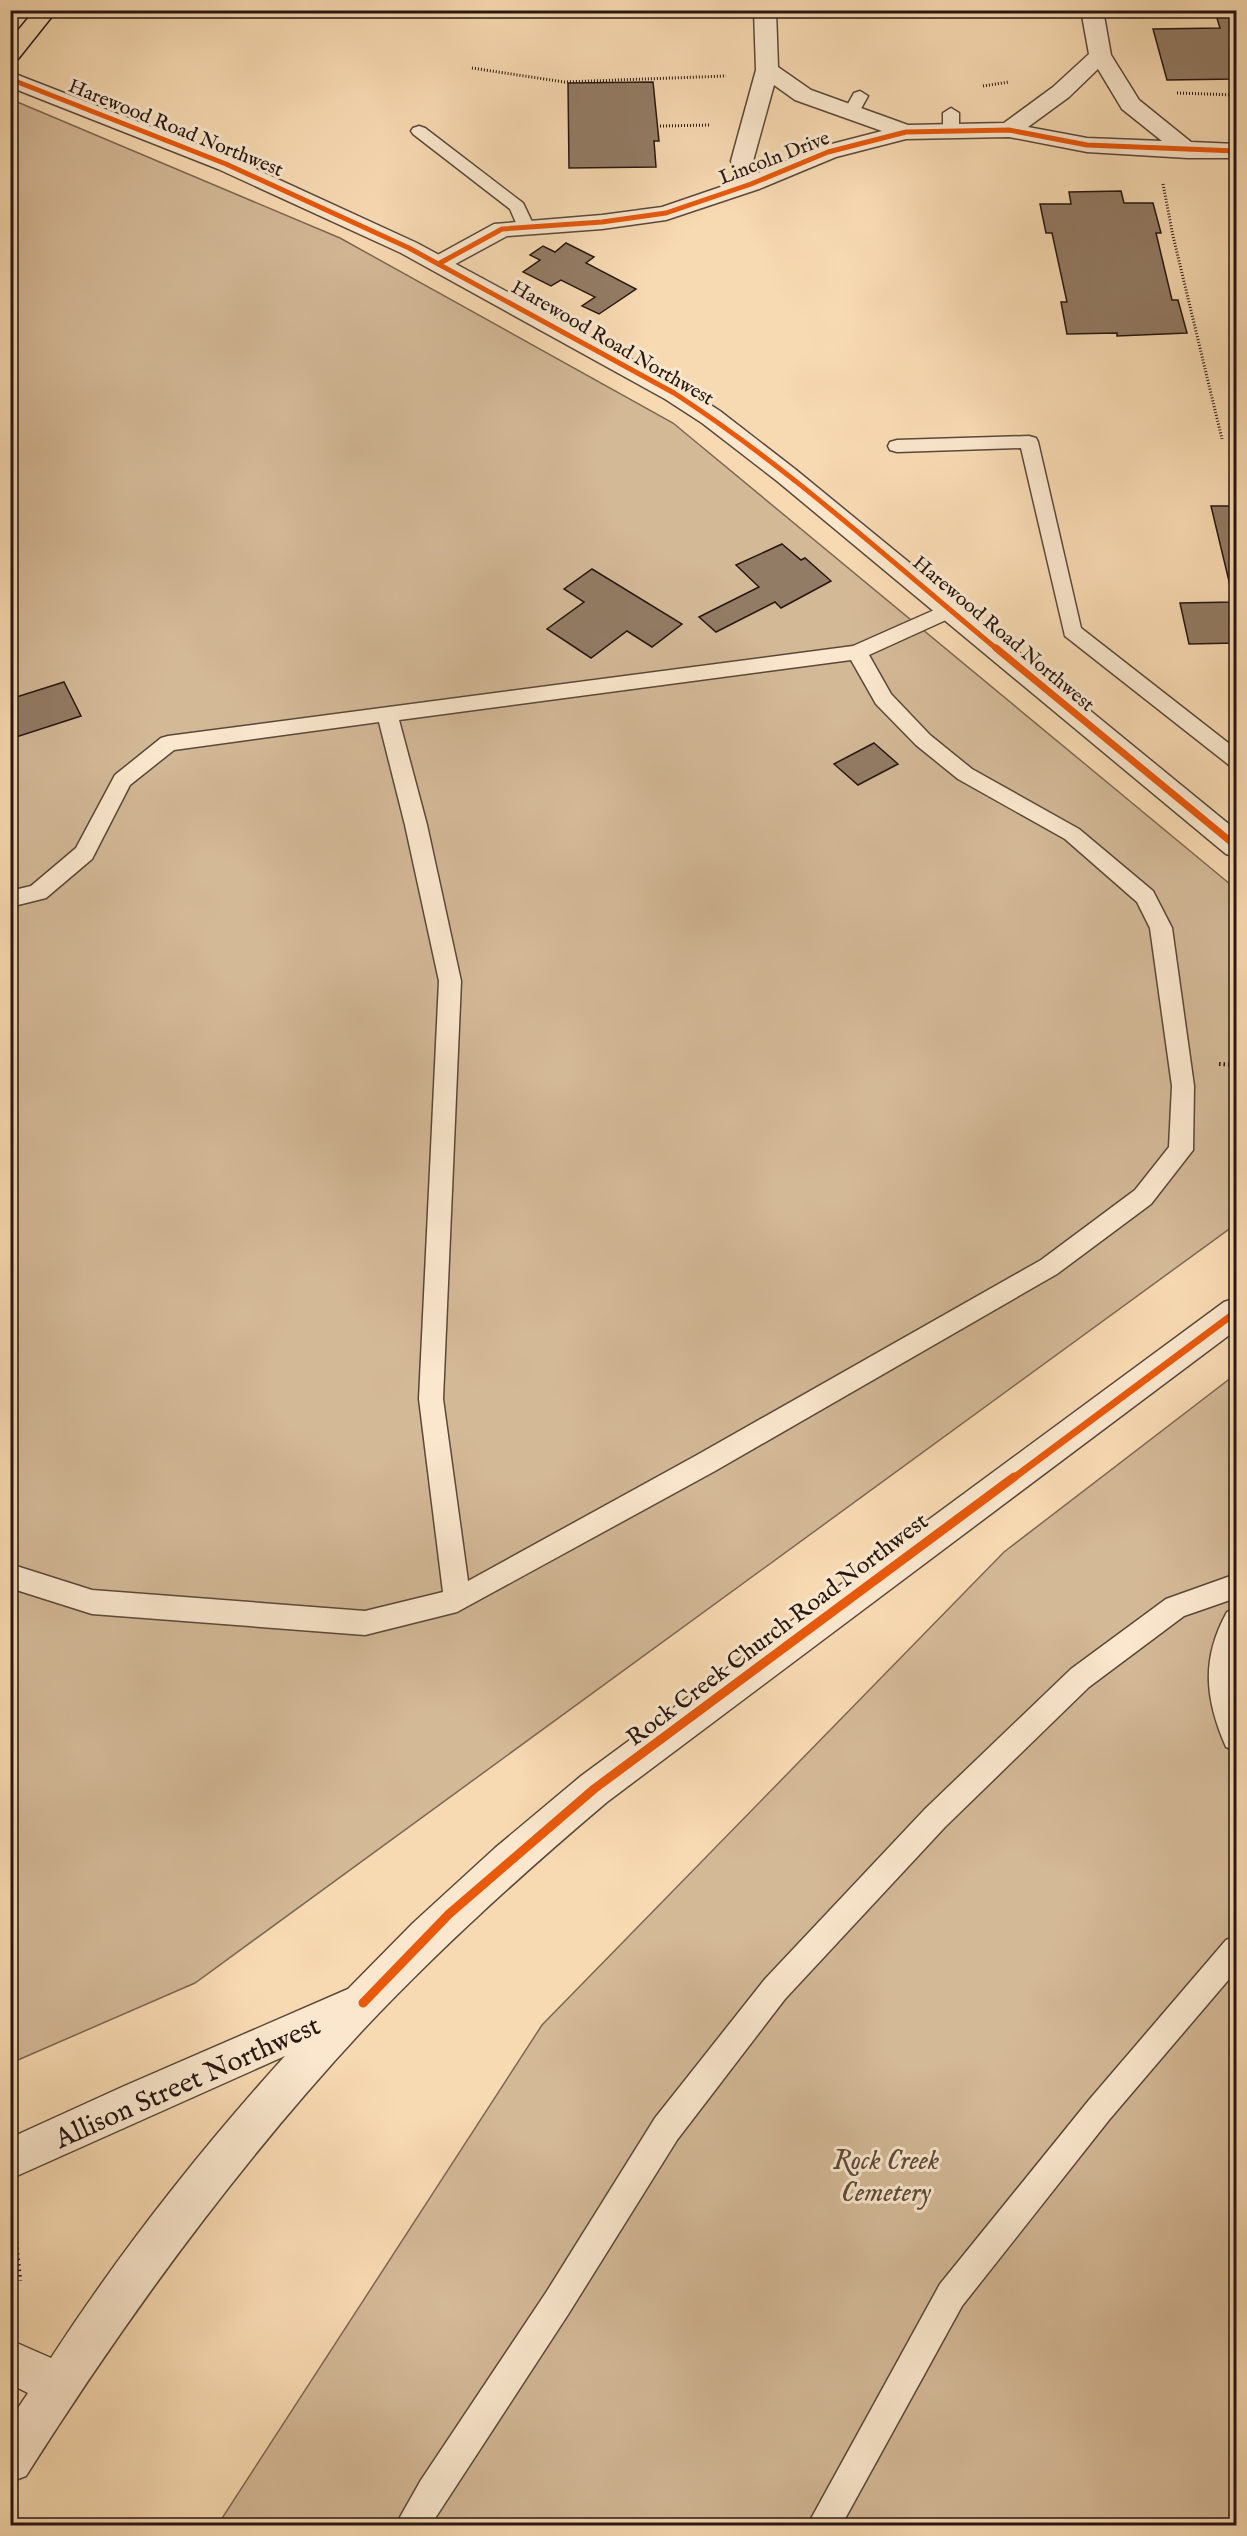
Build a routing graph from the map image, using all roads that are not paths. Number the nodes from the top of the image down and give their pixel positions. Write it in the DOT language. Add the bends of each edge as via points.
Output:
graph roads {
  1 [pos="47,10"];
  2 [pos="765,10"];
  3 [pos="1092,10"];
  4 [pos="10,54"];
  5 [pos="1100,55"];
  6 [pos="766,70"];
  7 [pos="10,79"];
  8 [pos="1009,130"];
  9 [pos="419,131"];
  10 [pos="906,132"];
  11 [pos="1188,151"];
  12 [pos="1236,151"];
  13 [pos="751,184"];
  14 [pos="526,228"];
  15 [pos="440,264"];
  16 [pos="897,446"];
  17 [pos="950,610"];
  18 [pos="857,652"];
  19 [pos="387,714"];
  20 [pos="1236,760"];
  21 [pos="1236,846"];
  22 [pos="10,899"];
  23 [pos="1236,1312"];
  24 [pos="10,1576"];
  25 [pos="1236,1586"];
  26 [pos="458,1600"];
  27 [pos="1236,1620"];
  28 [pos="1236,1738"];
  29 [pos="1236,1950"];
  30 [pos="363,2003"];
  31 [pos="10,2159"];
  32 [pos="10,2361"];
  33 [pos="57,2384"];
  34 [pos="10,2460"];
  35 [pos="411,2526"];
  36 [pos="823,2526"];
  1 -- 4 [label="main road"];
  2 -- 6 [label="street"];
  3 -- 5 [label="street"];
  5 -- 8 [label="street" via="1062,92"];
  5 -- 11 [label="street" via="1130,104"];
  6 -- 10 [label="street" via="803,95 856,104"];
  6 -- 13 [label="street" via="742,161"];
  7 -- 15 [label="street, Harewood Road Northwest" via="226,164"];
  8 -- 10 [label="street, Lincoln Drive" via="951,122"];
  8 -- 11 [label="street, Lincoln Drive" via="1087,145"];
  9 -- 14 [label="lane" via="517,207"];
  10 -- 13 [label="street, Lincoln Drive" via="828,152"];
  11 -- 12 [label="street, Lincoln Drive"];
  13 -- 14 [label="street, Lincoln Drive" via="666,213"];
  14 -- 15 [label="street, Lincoln Drive" via="502,229"];
  15 -- 17 [label="street, Harewood Road Northwest" via="675,393 711,417"];
  16 -- 20 [label="lane" via="1029,442 1072,631"];
  17 -- 18 [label="lane"];
  17 -- 21 [label="street, Harewood Road Northwest"];
  18 -- 19 [label="lane"];
  18 -- 26 [label="lane" via="883,699 923,740 965,774 1072,834 1145,897 1161,928 1183,1086 1180,1150 1143,1197 1049,1267"];
  19 -- 22 [label="lane" via="168,743 122,780 84,853 38,892"];
  19 -- 26 [label="lane" via="450,981 431,1399"];
  23 -- 30 [label="street, Rock Creek Church Road Northwest" via="545,1828 449,1914"];
  24 -- 26 [label="lane" via="92,1602 365,1623"];
  25 -- 35 [label="lane" via="1175,1607 1080,1678 935,1818 775,1989 666,2129"];
  27 -- 28 [label="lane" via="1224,1651 1222,1686"];
  29 -- 36 [label="lane" via="1099,2110 951,2295"];
  30 -- 31 [label="street, Allison Street Northwest"];
  30 -- 33 [label="street, Rock Creek Church Road Northwest" via="261,2116 188,2205 111,2304"];
  32 -- 33 [label="street"];
  33 -- 34 [label="street, Rock Creek Church Road Northwest"];
}
